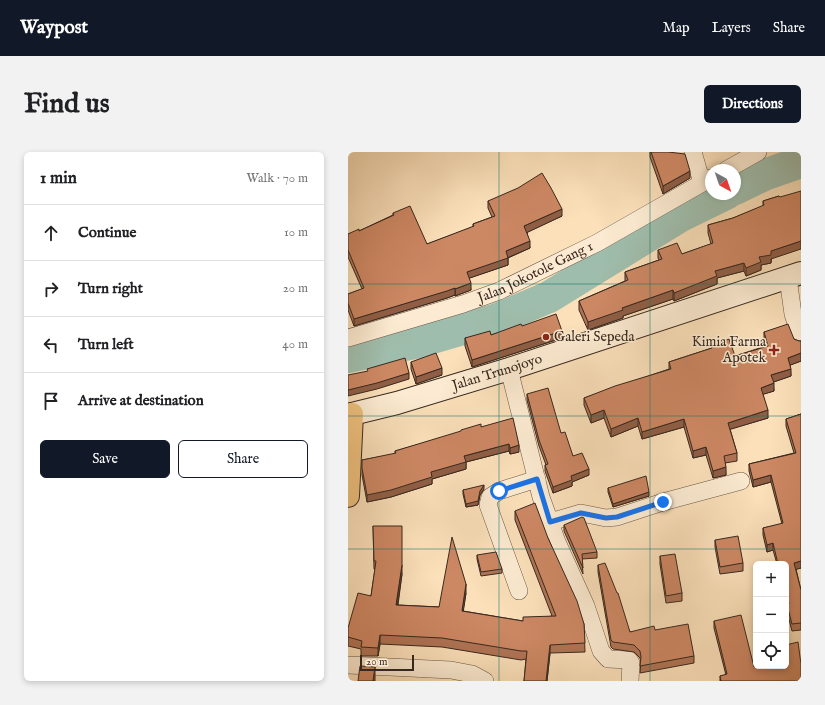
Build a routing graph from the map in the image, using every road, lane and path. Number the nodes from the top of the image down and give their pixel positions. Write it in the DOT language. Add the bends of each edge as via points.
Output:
graph roads {
  1 [pos="693,152"];
  2 [pos="758,152"];
  3 [pos="737,164"];
  4 [pos="705,179"];
  5 [pos="705,182"];
  6 [pos="794,275"];
  7 [pos="348,338"];
  8 [pos="801,339"];
  9 [pos="509,369"];
  10 [pos="349,414"];
  11 [pos="537,479"];
  12 [pos="741,481"];
  13 [pos="348,496"];
  14 [pos="550,522"];
  15 [pos="519,591"];
  16 [pos="348,665"];
  17 [pos="485,681"];
  18 [pos="630,681"];
  1 -- 4 [label="street"];
  2 -- 3 [label="street"];
  5 -- 7 [label="street, Jalan Jokotole Gang 1" via="597,243 499,291"];
  6 -- 8 [label="street" via="793,314"];
  6 -- 9 [label="main road, Jalan Trunojoyo"];
  9 -- 10 [label="main road, Jalan Trunojoyo" via="397,403"];
  9 -- 11 [label="street"];
  10 -- 13 [label="highway"];
  11 -- 14 [label="street"];
  11 -- 15 [label="street" via="499,491 490,497 488,505"];
  12 -- 14 [label="street" via="617,517 606,518 581,513"];
  14 -- 18 [label="street" via="586,606 601,651 608,659 629,660"];
  16 -- 17 [label="street" via="451,670 472,674"];
}
